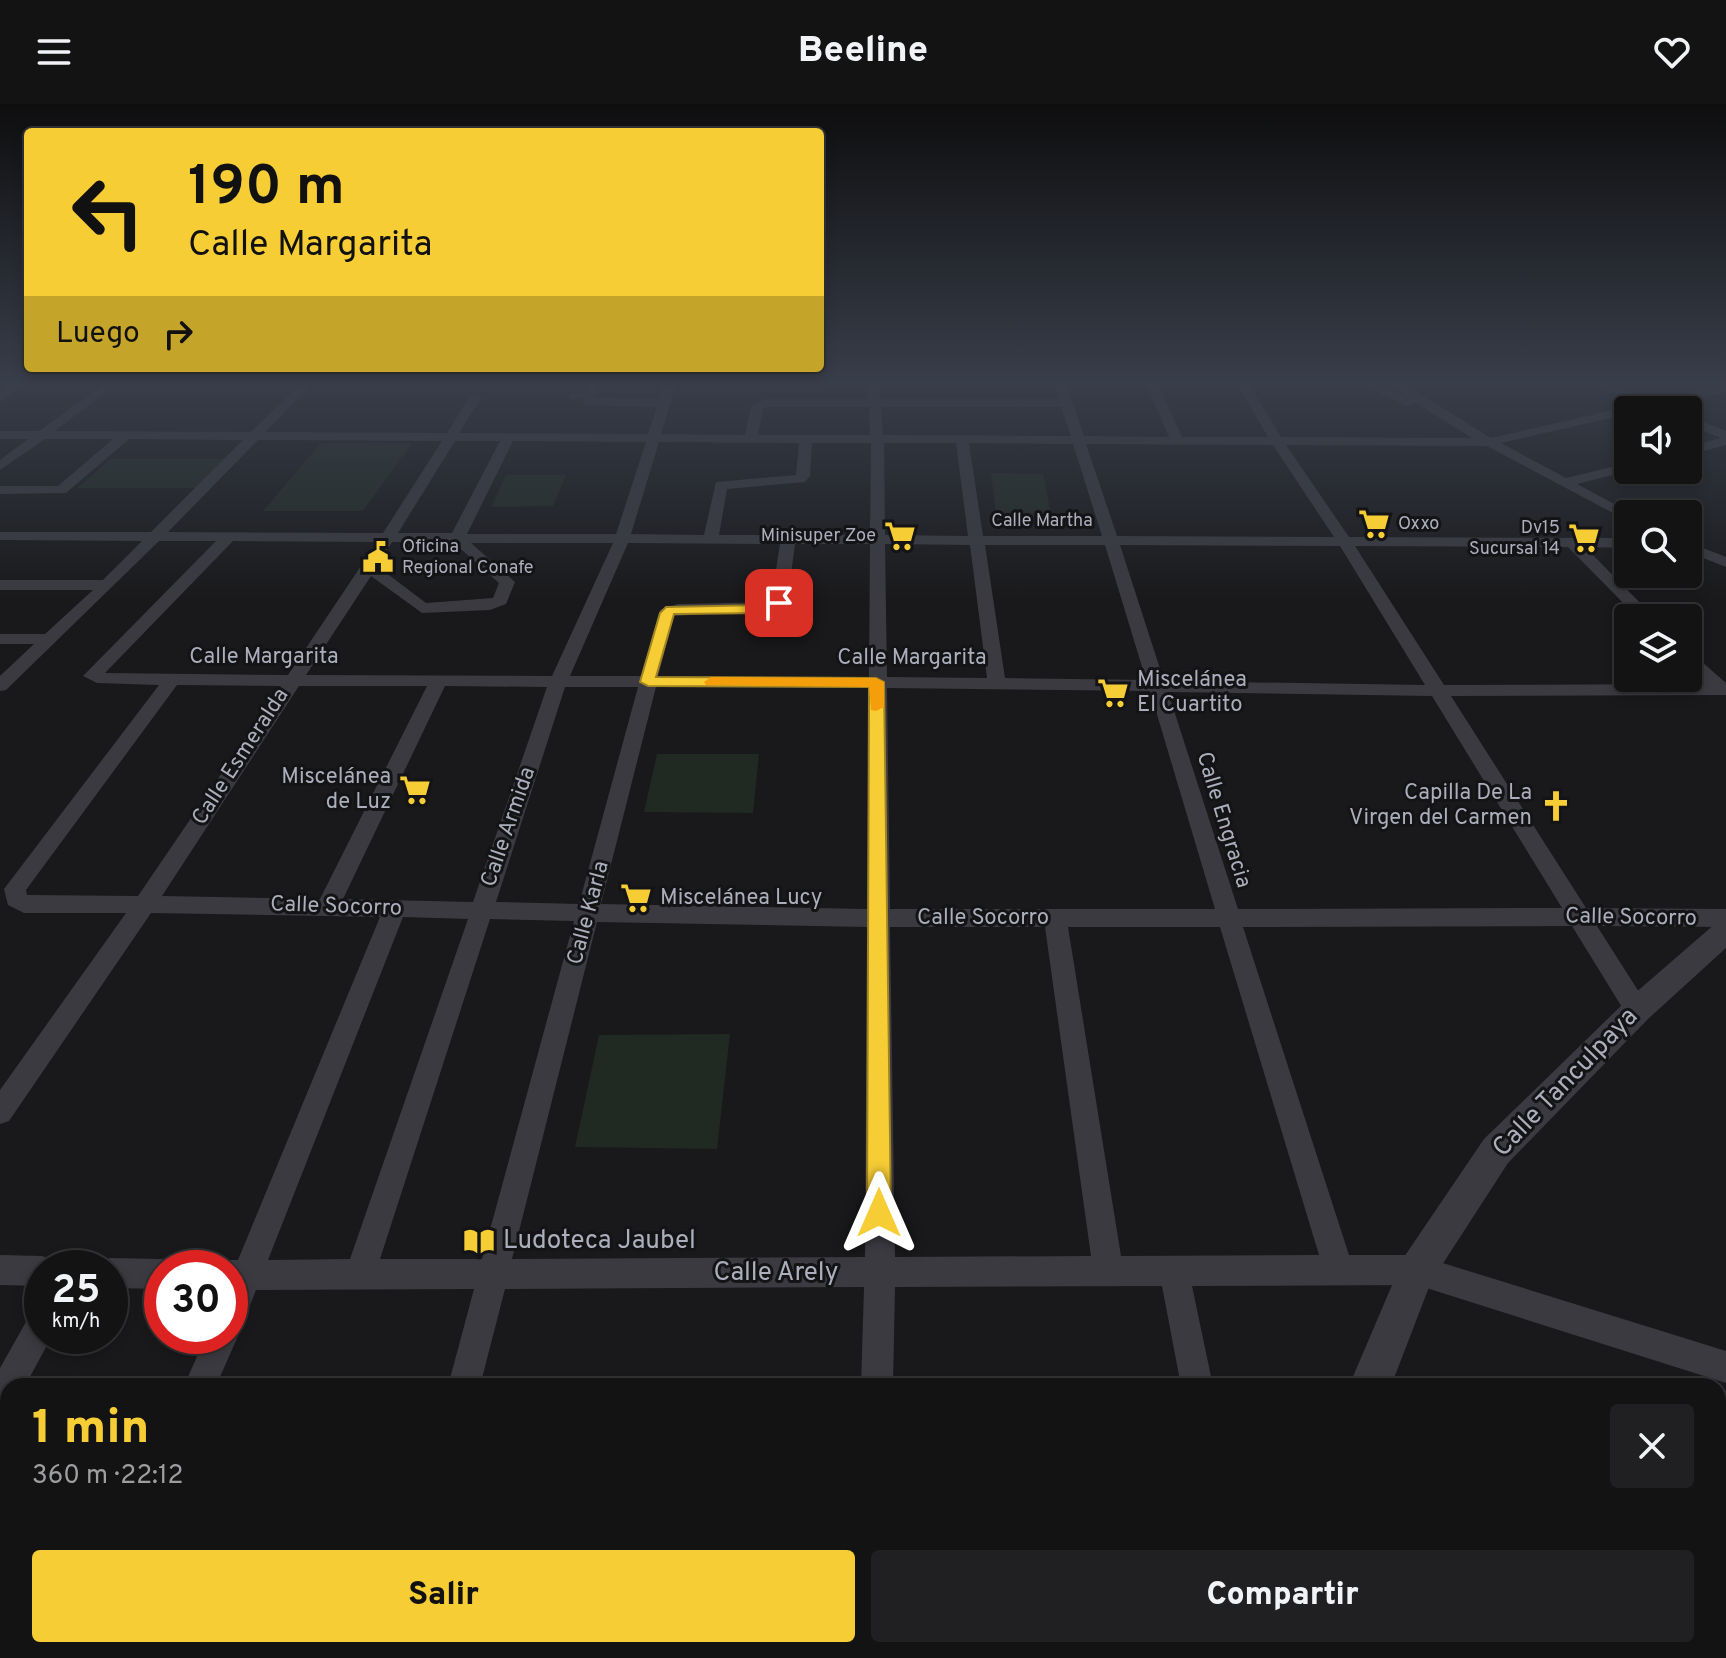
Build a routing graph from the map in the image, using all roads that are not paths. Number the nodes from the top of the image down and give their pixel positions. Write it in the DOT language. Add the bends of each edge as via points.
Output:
graph roads {
  1 [pos="101,457"];
  2 [pos="235,457"];
  3 [pos="438,457"];
  4 [pos="499,457"];
  5 [pos="648,457"];
  6 [pos="805,457"];
  7 [pos="877,457"];
  8 [pos="964,457"];
  9 [pos="1082,457"];
  10 [pos="1287,457"];
  11 [pos="1516,457"];
  12 [pos="1614,470"];
  13 [pos="1563,483"];
  14 [pos="0,490"];
  15 [pos="1614,510"];
  16 [pos="0,536"];
  17 [pos="155,537"];
  18 [pos="229,537"];
  19 [pos="386,538"];
  20 [pos="457,538"];
  21 [pos="622,539"];
  22 [pos="711,539"];
  23 [pos="788,540"];
  24 [pos="878,540"];
  25 [pos="975,540"];
  26 [pos="1111,541"];
  27 [pos="1345,542"];
  28 [pos="1572,543"];
  29 [pos="1614,543"];
  30 [pos="1702,553"];
  31 [pos="1726,562"];
  32 [pos="369,567"];
  33 [pos="0,585"];
  34 [pos="107,585"];
  35 [pos="1633,604"];
  36 [pos="0,639"];
  37 [pos="49,639"];
  38 [pos="1702,671"];
  39 [pos="172,680"];
  40 [pos="290,681"];
  41 [pos="438,682"];
  42 [pos="558,682"];
  43 [pos="648,682"];
  44 [pos="876,682"];
  45 [pos="997,683"];
  46 [pos="0,686"];
  47 [pos="1158,687"];
  48 [pos="1722,688"];
  49 [pos="1438,691"];
  50 [pos="145,904"];
  51 [pos="328,906"];
  52 [pos="395,909"];
  53 [pos="481,911"];
  54 [pos="589,914"];
  55 [pos="1581,917"];
  56 [pos="877,918"];
  57 [pos="1726,918"];
  58 [pos="1055,919"];
  59 [pos="1228,919"];
  60 [pos="1726,931"];
  61 [pos="1637,1010"];
  62 [pos="0,1112"];
  63 [pos="248,1254"];
  64 [pos="0,1270"];
  65 [pos="1417,1270"];
  66 [pos="24,1271"];
  67 [pos="1108,1271"];
  68 [pos="1174,1271"];
  69 [pos="1339,1271"];
  70 [pos="880,1273"];
  71 [pos="248,1275"];
  72 [pos="360,1275"];
  73 [pos="493,1275"];
  74 [pos="25,1354"];
  75 [pos="214,1354"];
  76 [pos="1726,1367"];
  77 [pos="12,1378"];
  78 [pos="204,1378"];
  79 [pos="466,1378"];
  80 [pos="877,1378"];
  81 [pos="1195,1378"];
  82 [pos="1373,1378"];
  1 -- 14 [label="street" via="61,490"];
  2 -- 17 [label="street"];
  3 -- 19 [label="street, Calle Esmeralda"];
  4 -- 20 [label="street"];
  5 -- 21 [label="street, Calle Armida"];
  6 -- 22 [label="street" via="800,479 721,485"];
  7 -- 24 [label="street"];
  8 -- 25 [label="street"];
  9 -- 26 [label="street, Calle Engracia"];
  10 -- 27 [label="street"];
  11 -- 13 [label="street"];
  12 -- 13 [label="street"];
  13 -- 15 [label="street"];
  16 -- 17 [label="street, Calle Martha"];
  17 -- 18 [label="street, Calle Martha"];
  17 -- 34 [label="street"];
  18 -- 19 [label="street, Calle Martha"];
  18 -- 39 [label="street, Calle Margarita" via="92,676"];
  19 -- 20 [label="street, Calle Martha"];
  19 -- 32 [label="street, Calle Esmeralda"];
  20 -- 21 [label="street, Calle Martha"];
  20 -- 32 [label="street" via="507,582 500,601 422,608"];
  21 -- 22 [label="street, Calle Martha"];
  21 -- 42 [label="street, Calle Armida"];
  22 -- 23 [label="street, Calle Martha"];
  23 -- 24 [label="street, Calle Martha"];
  23 -- 43 [label="street, Calle Karla" via="779,603 768,609 666,613"];
  24 -- 25 [label="street, Calle Martha"];
  24 -- 44 [label="street"];
  25 -- 26 [label="street, Calle Martha"];
  25 -- 45 [label="street"];
  26 -- 27 [label="street, Calle Martha"];
  26 -- 47 [label="street, Calle Engracia"];
  27 -- 28 [label="street, Calle Martha"];
  27 -- 49 [label="street"];
  28 -- 29 [label="street, Calle Martha"];
  28 -- 35 [label="street"];
  30 -- 31 [label="street"];
  32 -- 40 [label="street, Calle Esmeralda"];
  33 -- 34 [label="street"];
  34 -- 37 [label="street"];
  36 -- 37 [label="street"];
  37 -- 46 [label="street"];
  38 -- 48 [label="street"];
  39 -- 40 [label="street, Calle Margarita"];
  39 -- 50 [label="street, Calle Socorro" via="15,889 16,899 24,904"];
  40 -- 41 [label="street, Calle Margarita"];
  40 -- 50 [label="street, Calle Esmeralda"];
  41 -- 42 [label="street, Calle Margarita"];
  41 -- 51 [label="street"];
  42 -- 43 [label="street, Calle Margarita"];
  42 -- 53 [label="street, Calle Armida"];
  43 -- 44 [label="street, Calle Margarita"];
  43 -- 54 [label="street, Calle Karla"];
  44 -- 45 [label="street, Calle Margarita"];
  44 -- 56 [label="street"];
  45 -- 47 [label="street, Calle Margarita"];
  47 -- 49 [label="street, Calle Margarita"];
  47 -- 59 [label="street, Calle Engracia"];
  48 -- 49 [label="street, Calle Margarita"];
  49 -- 55 [label="street"];
  50 -- 51 [label="street, Calle Socorro"];
  50 -- 62 [label="street, Calle Esmeralda"];
  51 -- 52 [label="street, Calle Socorro"];
  52 -- 53 [label="street, Calle Socorro"];
  52 -- 63 [label="street"];
  53 -- 54 [label="street, Calle Socorro"];
  53 -- 72 [label="street, Calle Armida"];
  54 -- 56 [label="street, Calle Socorro"];
  54 -- 73 [label="street, Calle Karla"];
  55 -- 57 [label="street, Calle Socorro"];
  55 -- 59 [label="street, Calle Socorro"];
  55 -- 61 [label="street"];
  56 -- 58 [label="street, Calle Socorro"];
  56 -- 70 [label="street"];
  58 -- 59 [label="street, Calle Socorro"];
  58 -- 67 [label="street"];
  59 -- 69 [label="street, Calle Engracia"];
  60 -- 61 [label="street, Calle Tanculpaya"];
  61 -- 65 [label="street, Calle Tanculpaya" via="1496,1151"];
  64 -- 66 [label="street"];
  65 -- 69 [label="street, Calle Arely"];
  65 -- 76 [label="street, Calle Arely"];
  65 -- 82 [label="street, Calle Tanculpaya"];
  67 -- 68 [label="street, Calle Arely"];
  67 -- 70 [label="street, Calle Arely"];
  68 -- 69 [label="street, Calle Arely"];
  68 -- 81 [label="street"];
  70 -- 73 [label="street, Calle Arely"];
  70 -- 80 [label="street"];
  71 -- 72 [label="street, Calle Arely"];
  72 -- 73 [label="street, Calle Arely"];
  73 -- 79 [label="street, Calle Karla"];
  74 -- 77 [label="street"];
  75 -- 78 [label="street"];
}
